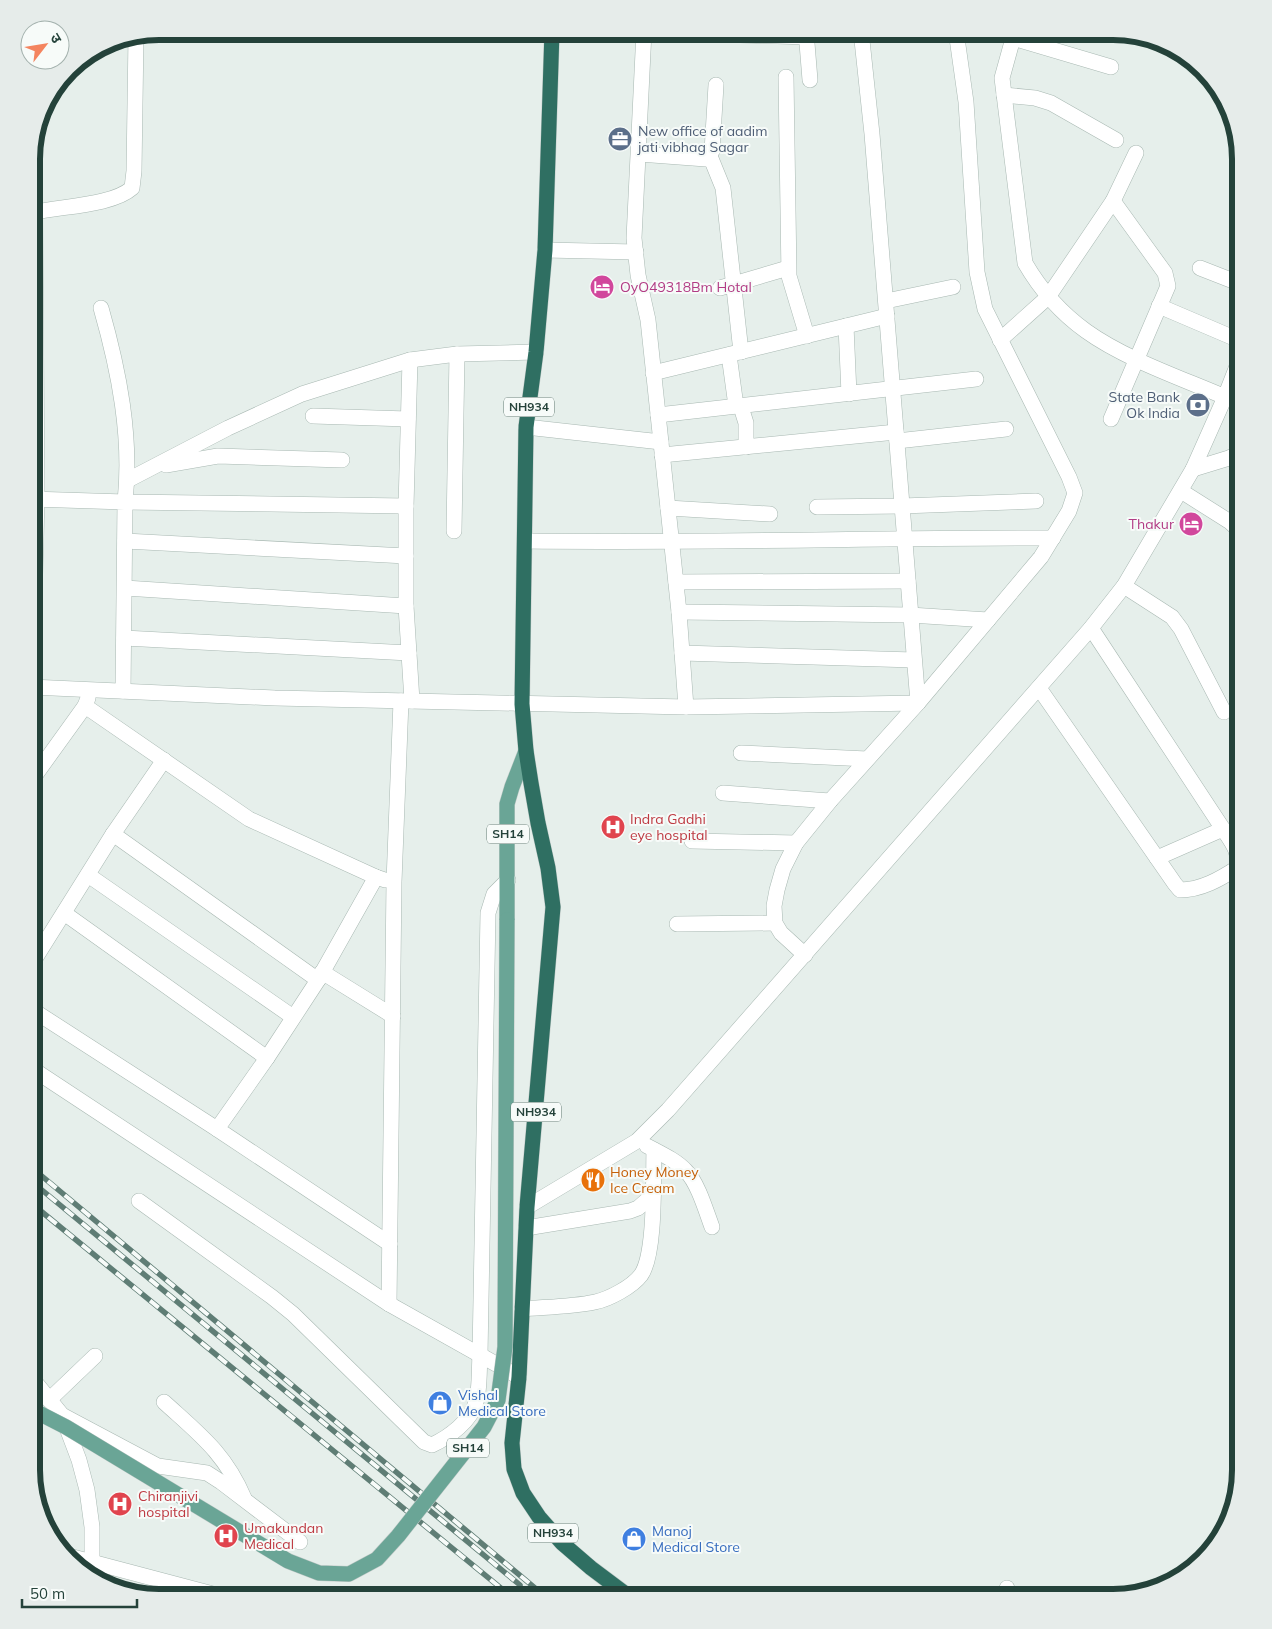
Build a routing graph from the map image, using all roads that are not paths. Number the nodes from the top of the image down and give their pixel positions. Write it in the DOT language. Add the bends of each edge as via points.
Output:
graph roads {
  1 [pos="552,40"];
  2 [pos="644,40"];
  3 [pos="807,40"];
  4 [pos="863,40"];
  5 [pos="957,40"];
  6 [pos="1013,40"];
  7 [pos="1029,40"];
  8 [pos="136,42"];
  9 [pos="1111,67"];
  10 [pos="786,77"];
  11 [pos="810,80"];
  12 [pos="716,85"];
  13 [pos="1004,95"];
  14 [pos="1116,140"];
  15 [pos="1136,153"];
  16 [pos="639,154"];
  17 [pos="710,156"];
  18 [pos="1113,201"];
  19 [pos="40,212"];
  20 [pos="545,250"];
  21 [pos="636,252"];
  22 [pos="788,268"];
  23 [pos="1200,268"];
  24 [pos="1232,280"];
  25 [pos="727,286"];
  26 [pos="953,287"];
  27 [pos="1048,297"];
  28 [pos="1159,306"];
  29 [pos="101,308"];
  30 [pos="886,308"];
  31 [pos="846,326"];
  32 [pos="808,336"];
  33 [pos="1232,337"];
  34 [pos="1000,340"];
  35 [pos="536,352"];
  36 [pos="735,353"];
  37 [pos="457,354"];
  38 [pos="1137,359"];
  39 [pos="410,360"];
  40 [pos="653,373"];
  41 [pos="976,379"];
  42 [pos="1232,379"];
  43 [pos="892,389"];
  44 [pos="849,394"];
  45 [pos="1225,397"];
  46 [pos="736,406"];
  47 [pos="658,415"];
  48 [pos="313,416"];
  49 [pos="408,419"];
  50 [pos="1111,419"];
  51 [pos="526,427"];
  52 [pos="1006,429"];
  53 [pos="896,436"];
  54 [pos="746,447"];
  55 [pos="661,449"];
  56 [pos="1232,456"];
  57 [pos="342,460"];
  58 [pos="153,467"];
  59 [pos="1193,469"];
  60 [pos="128,480"];
  61 [pos="1181,490"];
  62 [pos="40,499"];
  63 [pos="1036,501"];
  64 [pos="125,502"];
  65 [pos="406,506"];
  66 [pos="902,506"];
  67 [pos="817,507"];
  68 [pos="668,508"];
  69 [pos="770,514"];
  70 [pos="1232,524"];
  71 [pos="454,531"];
  72 [pos="904,538"];
  73 [pos="1053,538"];
  74 [pos="125,541"];
  75 [pos="525,541"];
  76 [pos="672,542"];
  77 [pos="406,556"];
  78 [pos="908,581"];
  79 [pos="676,582"];
  80 [pos="1124,586"];
  81 [pos="124,588"];
  82 [pos="406,606"];
  83 [pos="679,612"];
  84 [pos="910,615"];
  85 [pos="988,620"];
  86 [pos="1091,628"];
  87 [pos="124,638"];
  88 [pos="409,653"];
  89 [pos="682,653"];
  90 [pos="914,660"];
  91 [pos="40,687"];
  92 [pos="1039,688"];
  93 [pos="91,689"];
  94 [pos="123,691"];
  95 [pos="406,701"];
  96 [pos="918,703"];
  97 [pos="522,704"];
  98 [pos="85,706"];
  99 [pos="686,707"];
  100 [pos="1224,712"];
  101 [pos="526,752"];
  102 [pos="742,753"];
  103 [pos="867,759"];
  104 [pos="164,760"];
  105 [pos="40,769"];
  106 [pos="723,793"];
  107 [pos="830,801"];
  108 [pos="1223,829"];
  109 [pos="113,834"];
  110 [pos="692,841"];
  111 [pos="796,843"];
  112 [pos="1232,844"];
  113 [pos="1157,858"];
  114 [pos="1232,871"];
  115 [pos="88,875"];
  116 [pos="376,877"];
  117 [pos="508,880"];
  118 [pos="394,882"];
  119 [pos="64,913"];
  120 [pos="774,923"];
  121 [pos="676,924"];
  122 [pos="40,951"];
  123 [pos="805,955"];
  124 [pos="320,976"];
  125 [pos="40,1015"];
  126 [pos="393,1016"];
  127 [pos="293,1018"];
  128 [pos="267,1058"];
  129 [pos="40,1074"];
  130 [pos="217,1129"];
  131 [pos="637,1141"];
  132 [pos="654,1150"];
  133 [pos="653,1194"];
  134 [pos="139,1201"];
  135 [pos="527,1207"];
  136 [pos="712,1227"];
  137 [pos="526,1228"];
  138 [pos="390,1244"];
  139 [pos="389,1304"];
  140 [pos="522,1309"];
  141 [pos="480,1355"];
  142 [pos="96,1356"];
  143 [pos="519,1377"];
  144 [pos="40,1388"];
  145 [pos="49,1400"];
  146 [pos="164,1402"];
  147 [pos="40,1414"];
  148 [pos="62,1415"];
  149 [pos="245,1500"];
  150 [pos="300,1542"];
  151 [pos="81,1559"];
  152 [pos="92,1562"];
  153 [pos="194,1589"];
  154 [pos="619,1589"];
  1 -- 20 [label="highway, NH934"];
  2 -- 16 [label="street"];
  3 -- 11 [label="street"];
  4 -- 30 [label="street"];
  5 -- 34 [label="street" via="966,102 977,272 985,309"];
  6 -- 13 [label="street" via="1002,78"];
  7 -- 9 [label="street"];
  8 -- 19 [label="street" via="132,188 125,195 111,199"];
  10 -- 22 [label="street"];
  12 -- 17 [label="street"];
  13 -- 14 [label="street" via="1051,103"];
  13 -- 27 [label="street" via="1024,263"];
  15 -- 18 [label="street"];
  16 -- 17 [label="street" via="706,159"];
  16 -- 21 [label="street"];
  17 -- 25 [label="street" via="723,188"];
  18 -- 27 [label="street"];
  18 -- 28 [label="street" via="1165,273 1168,286"];
  20 -- 21 [label="street"];
  20 -- 35 [label="highway, NH934"];
  21 -- 40 [label="street"];
  22 -- 25 [label="street"];
  22 -- 32 [label="street"];
  23 -- 24 [label="street"];
  25 -- 36 [label="street"];
  26 -- 30 [label="street"];
  27 -- 34 [label="street"];
  27 -- 38 [label="street" via="1085,330"];
  28 -- 33 [label="street"];
  28 -- 38 [label="street"];
  29 -- 60 [label="street" via="123,404"];
  30 -- 31 [label="street"];
  30 -- 43 [label="street"];
  31 -- 32 [label="street"];
  31 -- 44 [label="street"];
  32 -- 36 [label="street"];
  34 -- 73 [label="street" via="1075,493 1070,510"];
  35 -- 37 [label="street"];
  35 -- 51 [label="highway, NH934"];
  36 -- 40 [label="street"];
  36 -- 46 [label="street"];
  37 -- 39 [label="street"];
  37 -- 71 [label="street"];
  38 -- 45 [label="street"];
  38 -- 50 [label="street"];
  39 -- 49 [label="street"];
  39 -- 58 [label="street" via="302,394"];
  40 -- 47 [label="street"];
  41 -- 43 [label="street"];
  42 -- 45 [label="street"];
  43 -- 44 [label="street"];
  43 -- 53 [label="street"];
  44 -- 46 [label="street"];
  45 -- 59 [label="street"];
  46 -- 47 [label="street"];
  46 -- 54 [label="street" via="741,407 746,423"];
  47 -- 55 [label="street"];
  48 -- 49 [label="street"];
  49 -- 65 [label="street"];
  51 -- 55 [label="street"];
  51 -- 75 [label="highway, NH934"];
  52 -- 53 [label="street"];
  53 -- 54 [label="street"];
  53 -- 66 [label="street"];
  54 -- 55 [label="street"];
  55 -- 68 [label="street"];
  56 -- 59 [label="street"];
  57 -- 58 [label="street" via="218,456"];
  58 -- 60 [label="street"];
  59 -- 61 [label="street"];
  60 -- 64 [label="street"];
  61 -- 70 [label="street"];
  61 -- 80 [label="street"];
  62 -- 64 [label="street"];
  63 -- 66 [label="street"];
  64 -- 65 [label="street"];
  64 -- 74 [label="street"];
  65 -- 77 [label="street"];
  66 -- 67 [label="street"];
  66 -- 72 [label="street"];
  68 -- 69 [label="street"];
  68 -- 76 [label="street"];
  72 -- 73 [label="street"];
  72 -- 76 [label="street"];
  72 -- 78 [label="street"];
  73 -- 85 [label="street"];
  74 -- 77 [label="street"];
  74 -- 81 [label="street"];
  75 -- 76 [label="street"];
  75 -- 97 [label="highway, NH934"];
  76 -- 79 [label="street"];
  77 -- 82 [label="street"];
  78 -- 79 [label="street"];
  78 -- 84 [label="street"];
  79 -- 83 [label="street"];
  80 -- 86 [label="street"];
  80 -- 100 [label="street" via="1172,617"];
  81 -- 82 [label="street"];
  81 -- 87 [label="street"];
  82 -- 88 [label="street"];
  83 -- 84 [label="street"];
  83 -- 89 [label="street"];
  84 -- 85 [label="street"];
  84 -- 90 [label="street"];
  85 -- 96 [label="street"];
  86 -- 92 [label="street"];
  86 -- 108 [label="street"];
  87 -- 88 [label="street"];
  87 -- 94 [label="street"];
  88 -- 95 [label="street"];
  89 -- 90 [label="street"];
  89 -- 99 [label="street"];
  90 -- 96 [label="street"];
  91 -- 93 [label="street"];
  92 -- 113 [label="street"];
  92 -- 123 [label="street"];
  93 -- 94 [label="street"];
  93 -- 98 [label="street"];
  94 -- 95 [label="street"];
  95 -- 97 [label="street"];
  95 -- 118 [label="street"];
  96 -- 99 [label="street"];
  96 -- 103 [label="street"];
  97 -- 99 [label="street"];
  97 -- 101 [label="highway, NH934"];
  98 -- 104 [label="street"];
  98 -- 105 [label="street"];
  101 -- 117 [label="main road, SH14" via="508,804"];
  101 -- 135 [label="highway, NH934" via="553,907"];
  102 -- 103 [label="street"];
  103 -- 107 [label="street"];
  104 -- 109 [label="street"];
  104 -- 116 [label="street" via="249,819"];
  106 -- 107 [label="street"];
  107 -- 111 [label="street"];
  108 -- 112 [label="street"];
  108 -- 113 [label="street"];
  109 -- 115 [label="street"];
  109 -- 124 [label="street"];
  110 -- 111 [label="street"];
  111 -- 120 [label="street" via="777,890"];
  113 -- 114 [label="street" via="1180,890 1218,881"];
  115 -- 119 [label="street"];
  115 -- 127 [label="street"];
  116 -- 118 [label="street"];
  116 -- 124 [label="street"];
  117 -- 141 [label="street" via="494,894 488,913"];
  117 -- 147 [label="main road, SH14, bridge" via="505,1347 498,1400 484,1427 398,1536 377,1559 349,1574 318,1573 288,1561"];
  118 -- 126 [label="street"];
  119 -- 122 [label="street"];
  119 -- 128 [label="street"];
  120 -- 121 [label="street"];
  120 -- 123 [label="street"];
  123 -- 131 [label="street"];
  124 -- 126 [label="street"];
  124 -- 127 [label="street"];
  125 -- 130 [label="street"];
  126 -- 138 [label="street"];
  127 -- 128 [label="street"];
  128 -- 130 [label="street"];
  129 -- 139 [label="street"];
  130 -- 138 [label="street"];
  131 -- 132 [label="street"];
  131 -- 135 [label="street"];
  132 -- 133 [label="street"];
  132 -- 136 [label="street" via="688,1172"];
  133 -- 137 [label="street" via="630,1211"];
  133 -- 140 [label="street" via="649,1253 641,1275 624,1290 597,1302"];
  134 -- 141 [label="street" via="286,1308 424,1442 432,1445 443,1440 469,1416 477,1402"];
  135 -- 137 [label="highway, NH934"];
  137 -- 140 [label="highway, NH934"];
  138 -- 139 [label="street"];
  139 -- 141 [label="street"];
  140 -- 143 [label="highway, NH934"];
  141 -- 143 [label="street"];
  142 -- 145 [label="street"];
  143 -- 154 [label="highway, NH934" via="512,1443 514,1469 523,1493 539,1518 562,1543"];
  144 -- 145 [label="street"];
  145 -- 148 [label="street"];
  146 -- 149 [label="street" via="212,1446 227,1465"];
  148 -- 149 [label="street" via="158,1466 207,1473"];
  148 -- 152 [label="street" via="86,1490 92,1527"];
  149 -- 150 [label="street"];
  151 -- 152 [label="street"];
  152 -- 153 [label="street"];
}
